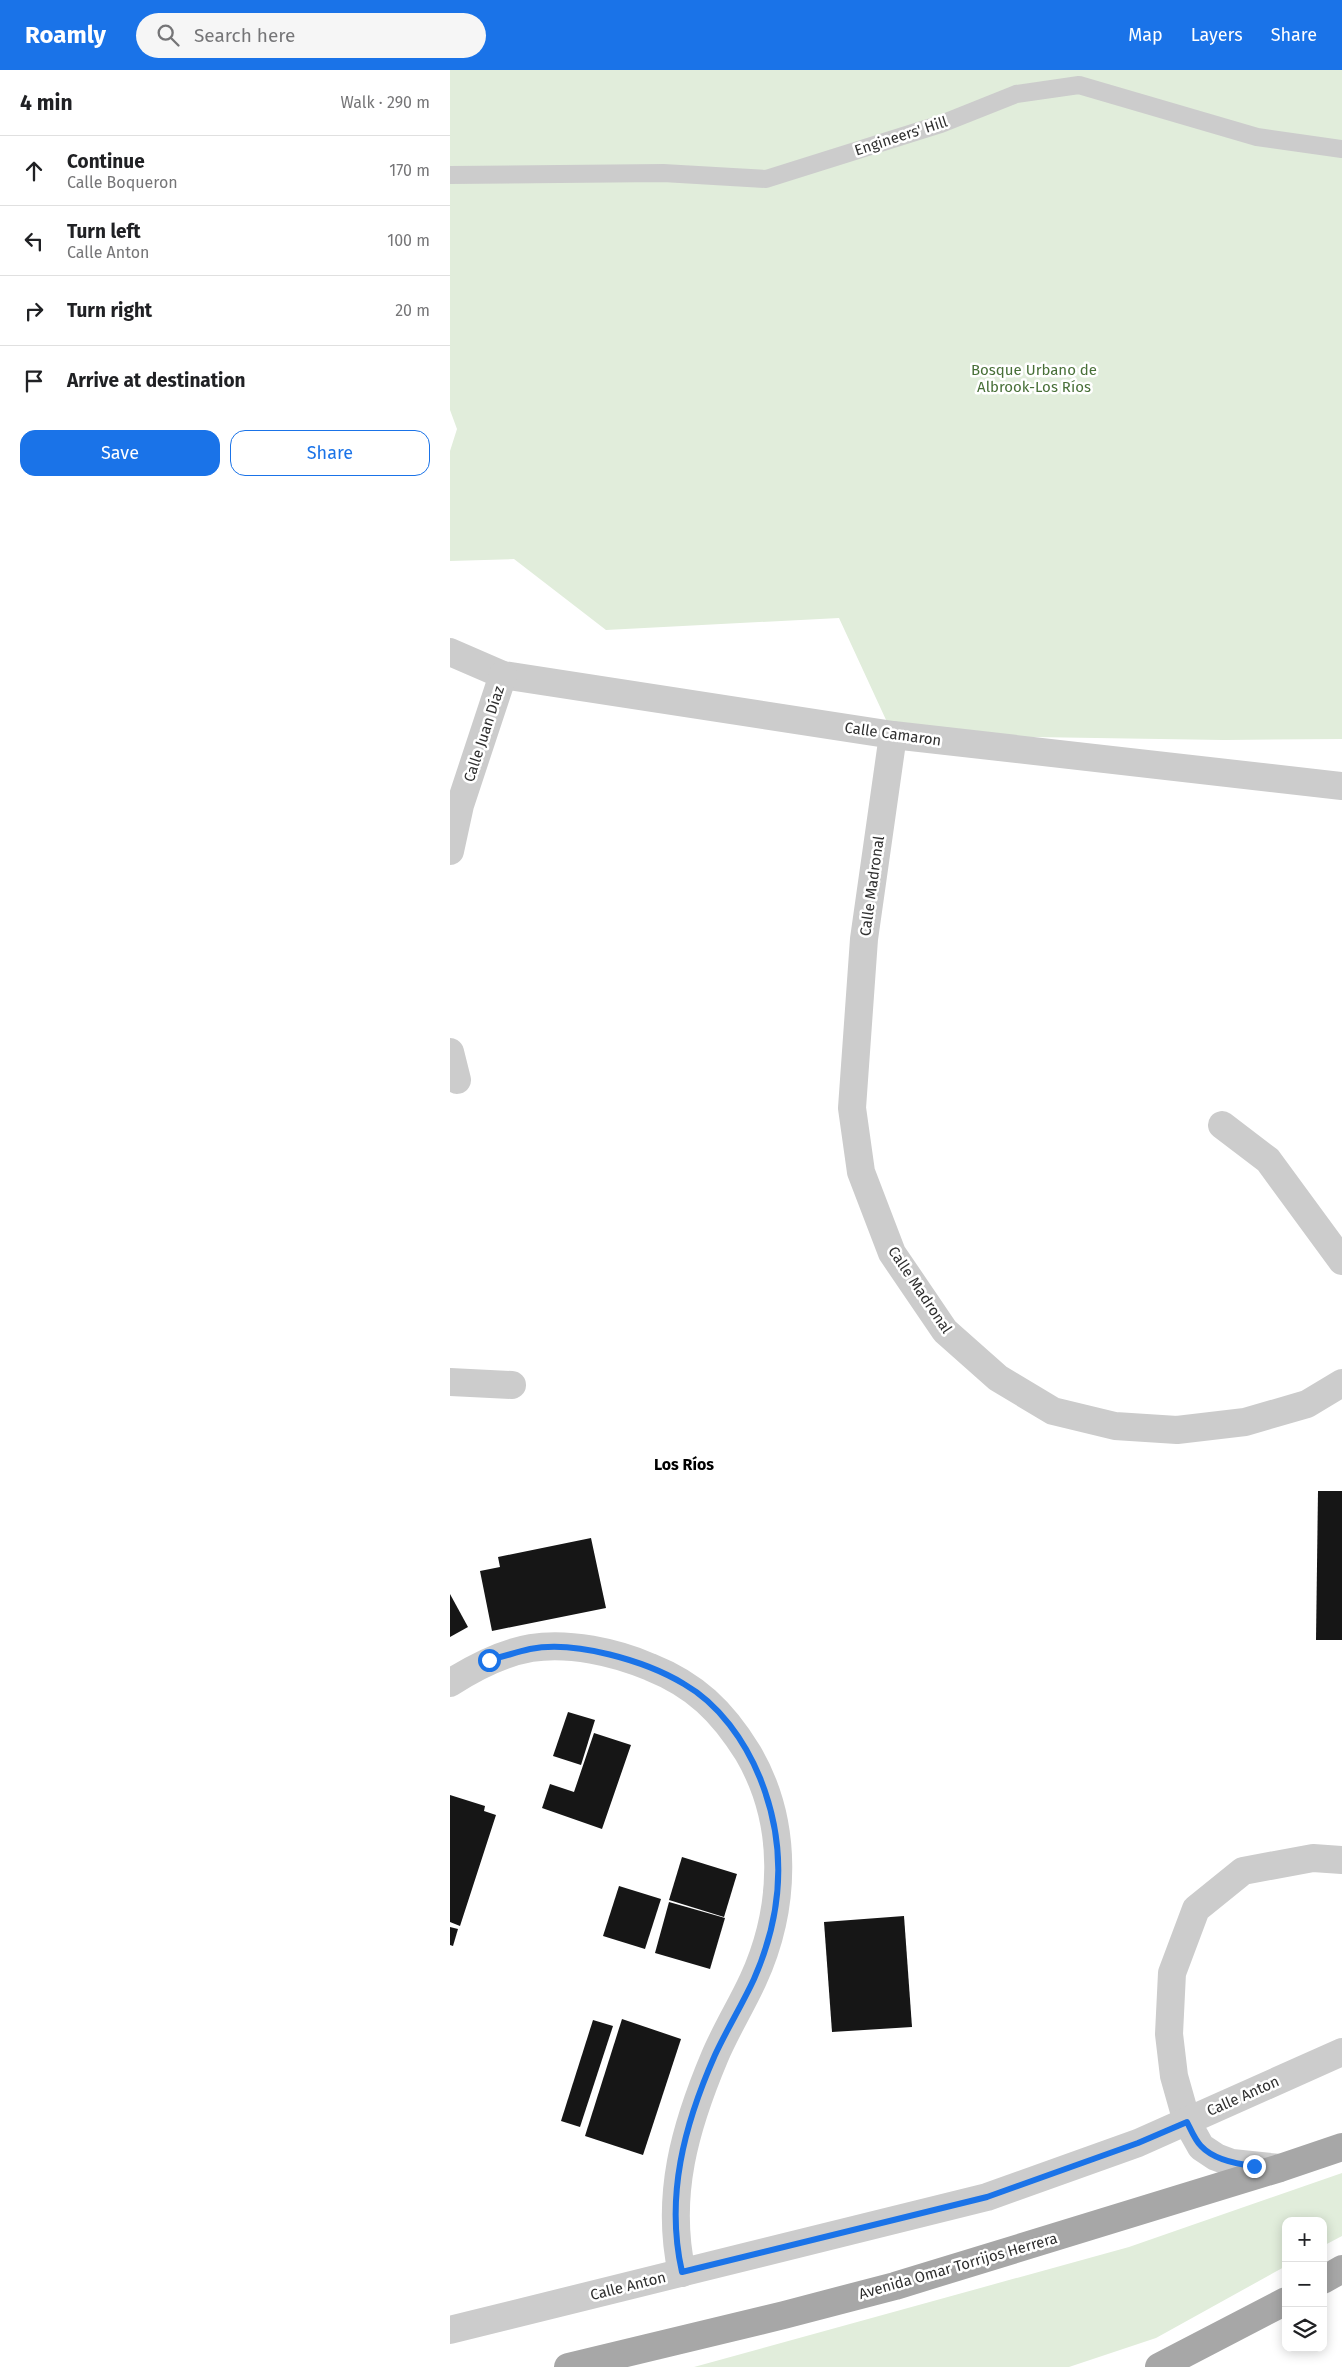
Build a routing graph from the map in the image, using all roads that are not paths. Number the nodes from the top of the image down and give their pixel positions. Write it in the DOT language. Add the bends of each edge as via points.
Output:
graph roads {
  1 [pos="1342,149"];
  2 [pos="450,175"];
  3 [pos="450,652"];
  4 [pos="503,675"];
  5 [pos="893,735"];
  6 [pos="1342,786"];
  7 [pos="450,851"];
  8 [pos="450,1052"];
  9 [pos="457,1080"];
  10 [pos="1222,1125"];
  11 [pos="1342,1261"];
  12 [pos="450,1382"];
  13 [pos="1342,1383"];
  14 [pos="512,1385"];
  15 [pos="450,1683"];
  16 [pos="1342,1860"];
  17 [pos="1342,2052"];
  18 [pos="1187,2122"];
  19 [pos="1342,2147"];
  20 [pos="1280,2168"];
  21 [pos="1342,2269"];
  22 [pos="682,2272"];
  23 [pos="1327,2278"];
  24 [pos="1282,2303"];
  25 [pos="450,2330"];
  26 [pos="568,2367"];
  27 [pos="1159,2367"];
  1 -- 2 [label="lane, Engineers' Hill" via="1257,137 1079,85 1016,94 940,124 766,179 663,173"];
  3 -- 4 [label="street, Calle Camaron"];
  4 -- 5 [label="street, Calle Camaron"];
  4 -- 7 [label="street, Calle Juan Díaz" via="460,805"];
  5 -- 6 [label="street, Calle Camaron"];
  5 -- 13 [label="street, Calle Madronal" via="864,939 852,1108 861,1172 892,1254 945,1331 998,1378 1053,1411 1115,1426 1177,1430 1245,1422 1307,1404"];
  8 -- 9 [label="street"];
  10 -- 11 [label="street" via="1268,1160"];
  12 -- 14 [label="street"];
  15 -- 22 [label="street" via="489,1660 532,1648 604,1652 638,1662 695,1690 717,1711 754,1764 767,1795 779,1857 776,1912 769,1941 753,1980 715,2055 681,2157 674,2211 676,2246"];
  16 -- 18 [label="street" via="1313,1858 1243,1871 1196,1909 1172,1973 1169,2034 1174,2076"];
  17 -- 18 [label="street, Calle Anton"];
  18 -- 20 [label="street" via="1202,2147 1216,2157 1232,2163"];
  18 -- 22 [label="street, Calle Anton" via="987,2197"];
  19 -- 20 [label="main road, Avenida Omar Torrijos Herrera"];
  20 -- 26 [label="main road, Avenida Omar Torrijos Herrera" via="896,2286"];
  21 -- 23 [label="main road"];
  22 -- 25 [label="street, Calle Anton"];
  24 -- 27 [label="main road"];
}
